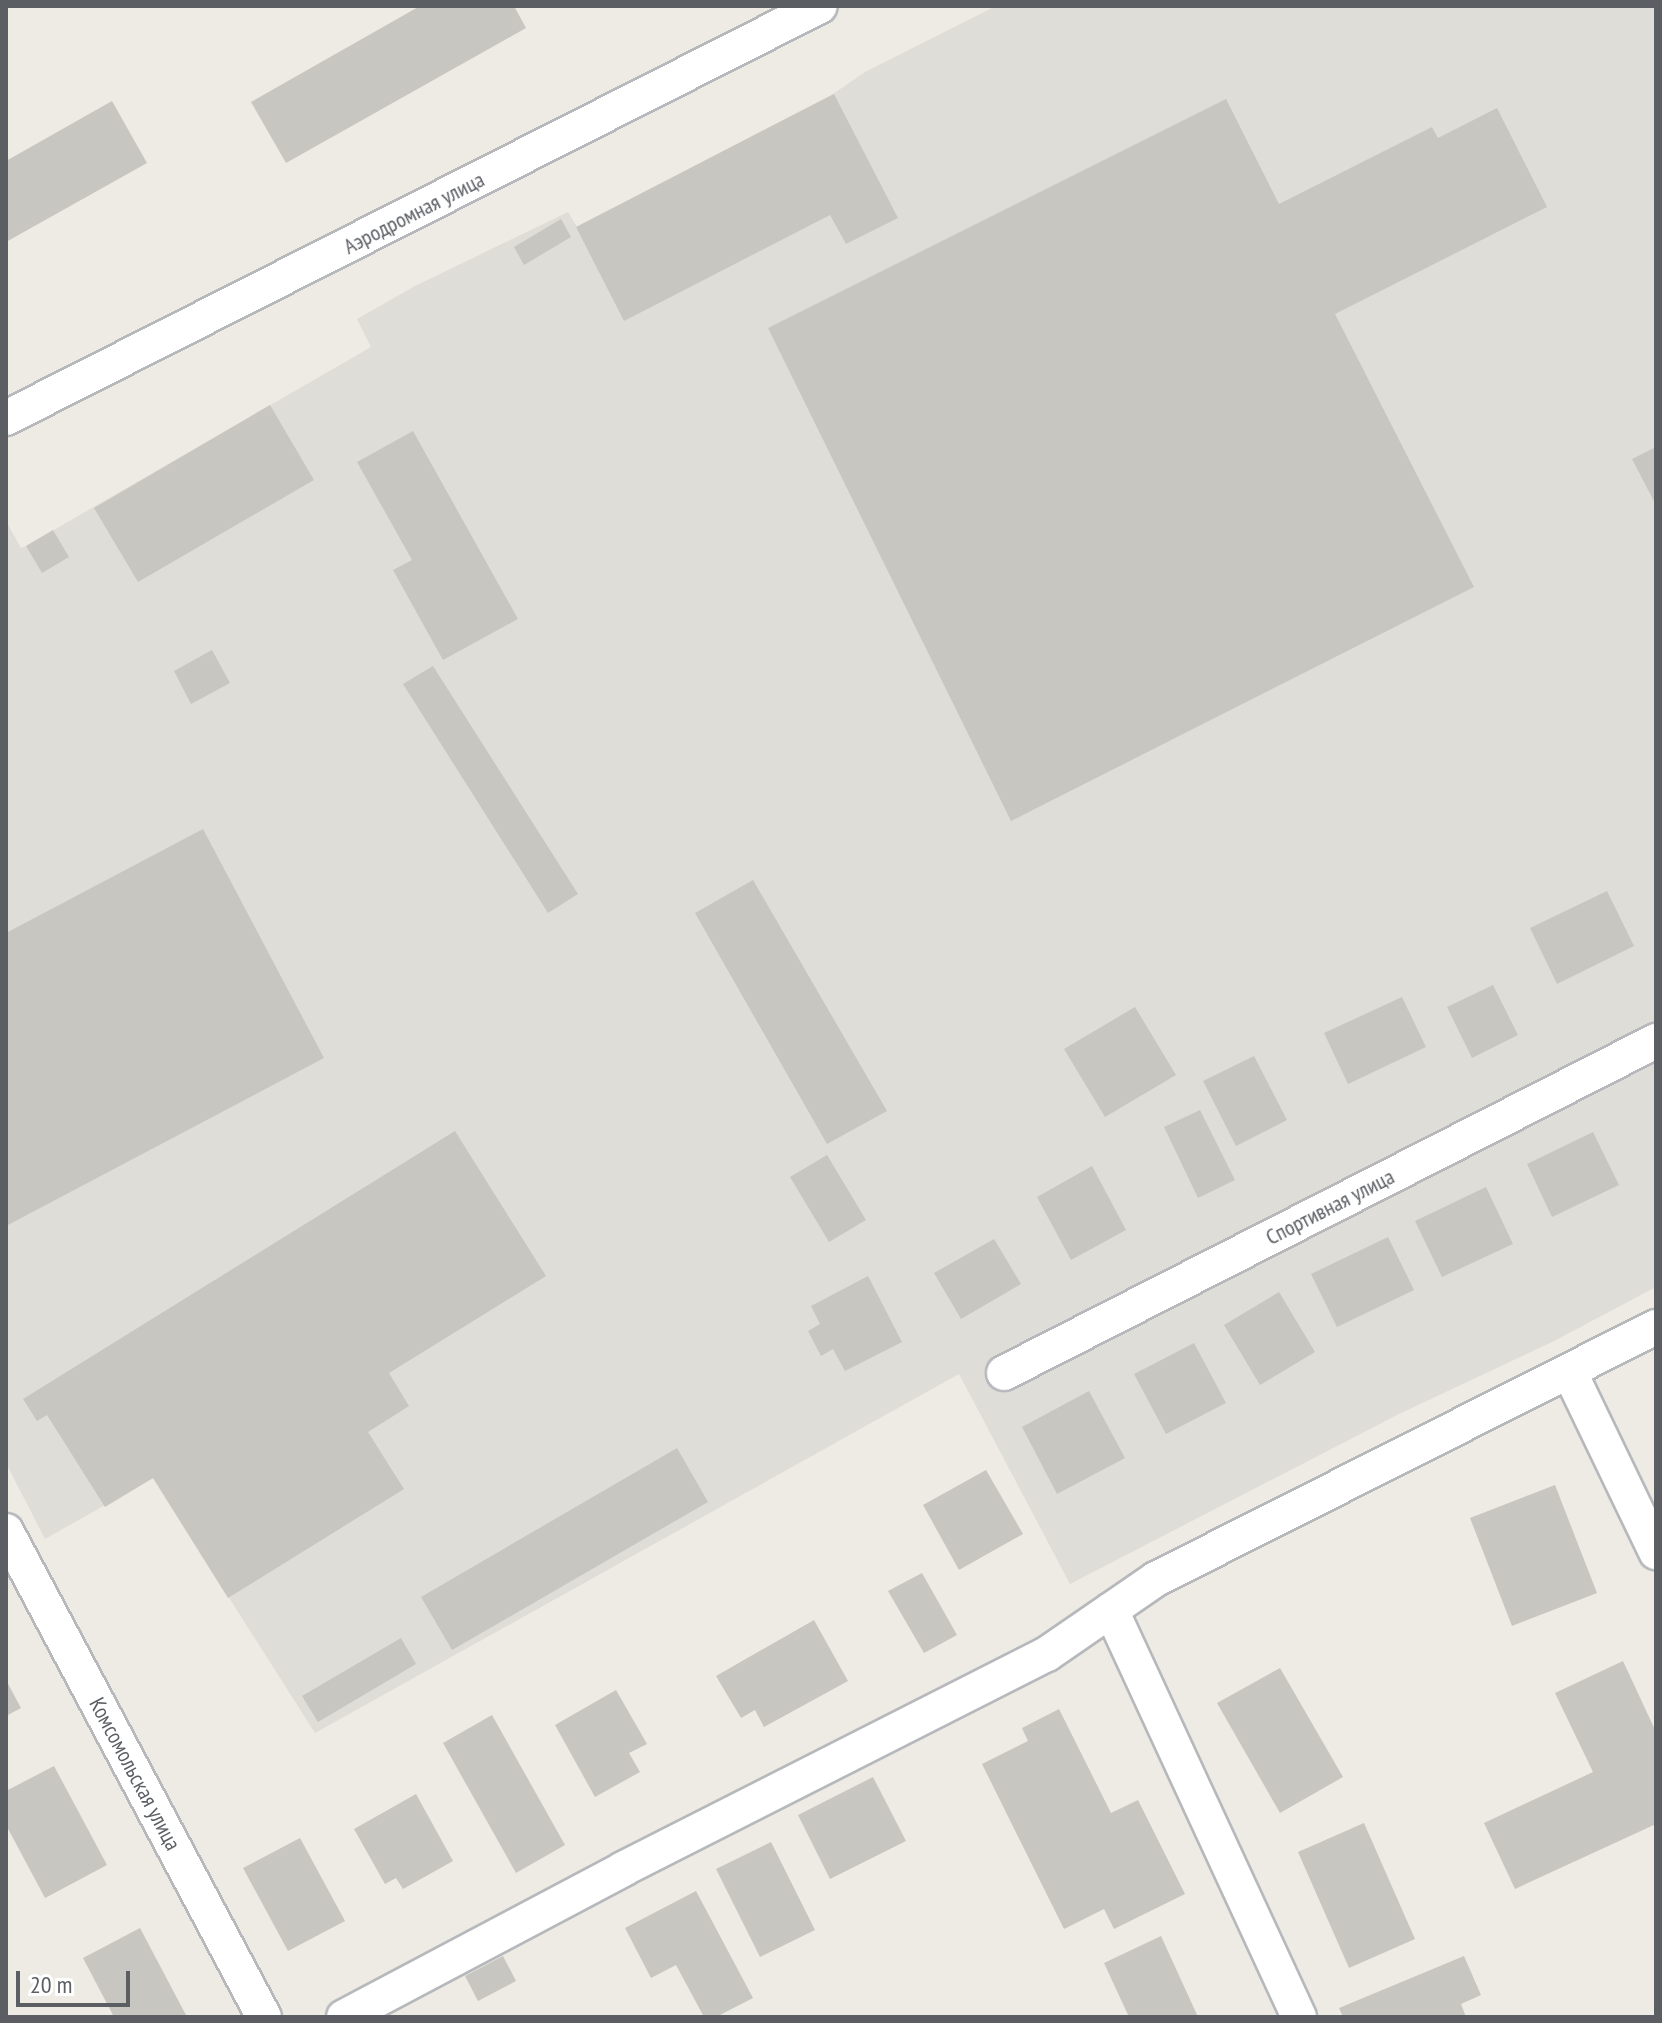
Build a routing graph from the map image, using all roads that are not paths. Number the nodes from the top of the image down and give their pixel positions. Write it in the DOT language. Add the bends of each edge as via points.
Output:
graph roads {
  1 [pos="820,6"];
  2 [pos="11,412"];
  3 [pos="1656,1041"];
  4 [pos="1656,1327"];
  5 [pos="1004,1373"];
  6 [pos="1570,1373"];
  7 [pos="6,1531"];
  8 [pos="1656,1552"];
  9 [pos="1111,1610"];
  10 [pos="264,2017"];
  11 [pos="344,2017"];
  12 [pos="1299,2017"];
  1 -- 2 [label="street, Аэродромная улица"];
  3 -- 5 [label="street, Спортивная улица"];
  4 -- 6 [label="street"];
  6 -- 8 [label="street"];
  6 -- 9 [label="street" via="1156,1579"];
  7 -- 10 [label="street, Комсомольская улица"];
  9 -- 11 [label="street" via="1047,1654"];
  9 -- 12 [label="street"];
}
